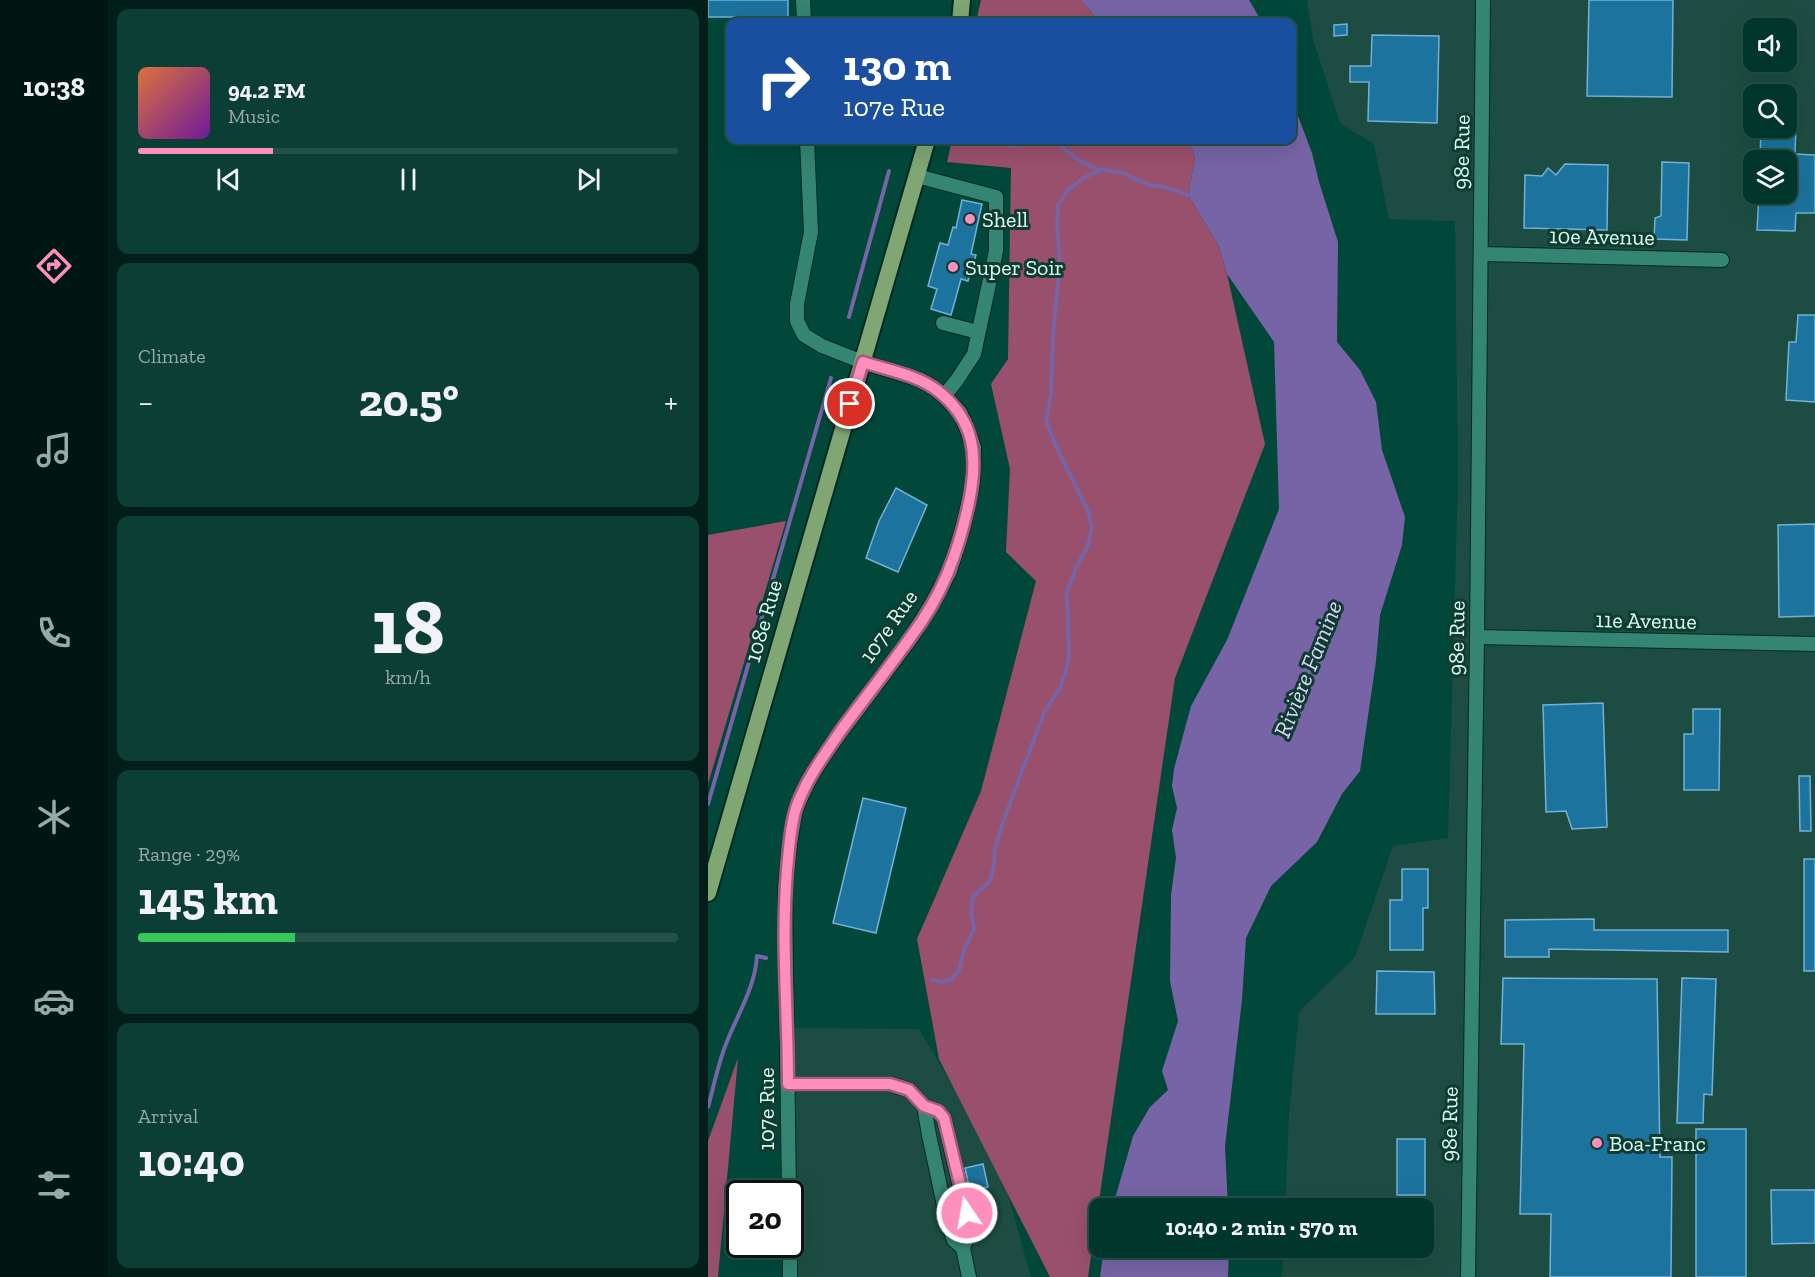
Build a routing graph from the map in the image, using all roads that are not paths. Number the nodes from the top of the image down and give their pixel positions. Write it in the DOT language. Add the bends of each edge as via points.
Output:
graph roads {
  1 [pos="803,0"];
  2 [pos="962,0"];
  3 [pos="1483,0"];
  4 [pos="804,18"];
  5 [pos="960,18"];
  6 [pos="807,144"];
  7 [pos="926,144"];
  8 [pos="917,176"];
  9 [pos="1480,254"];
  10 [pos="1722,260"];
  11 [pos="944,323"];
  12 [pos="978,332"];
  13 [pos="863,362"];
  14 [pos="944,396"];
  15 [pos="1477,637"];
  16 [pos="1815,644"];
  17 [pos="708,893"];
  18 [pos="788,1084"];
  19 [pos="924,1106"];
  20 [pos="789,1180"];
  21 [pos="963,1248"];
  22 [pos="789,1258"];
  23 [pos="790,1277"];
  24 [pos="969,1277"];
  25 [pos="1468,1277"];
  1 -- 4 [label="street"];
  2 -- 5 [label="main road"];
  3 -- 9 [label="street, 98e Rue"];
  6 -- 13 [label="street, 107e Rue" via="811,232 796,321 804,335"];
  7 -- 8 [label="main road"];
  8 -- 12 [label="street" via="996,197 996,251"];
  8 -- 13 [label="main road"];
  9 -- 10 [label="street, 10e Avenue"];
  9 -- 15 [label="street, 98e Rue"];
  11 -- 12 [label="street"];
  12 -- 14 [label="street" via="974,354"];
  13 -- 14 [label="street, 107e Rue" via="921,380"];
  13 -- 17 [label="main road, 108e Rue"];
  14 -- 18 [label="street, 107e Rue" via="960,412 974,447 973,482 950,571 911,638 812,774 796,808 785,891"];
  15 -- 16 [label="street, 11e Avenue"];
  15 -- 25 [label="street, 98e Rue"];
  18 -- 19 [label="street" via="890,1084 909,1090"];
  18 -- 20 [label="street, 107e Rue"];
  19 -- 21 [label="street" via="948,1224 954,1240"];
  19 -- 21 [label="street" via="938,1111 947,1125 970,1230"];
  21 -- 24 [label="street"];
  22 -- 23 [label="street"];
}
